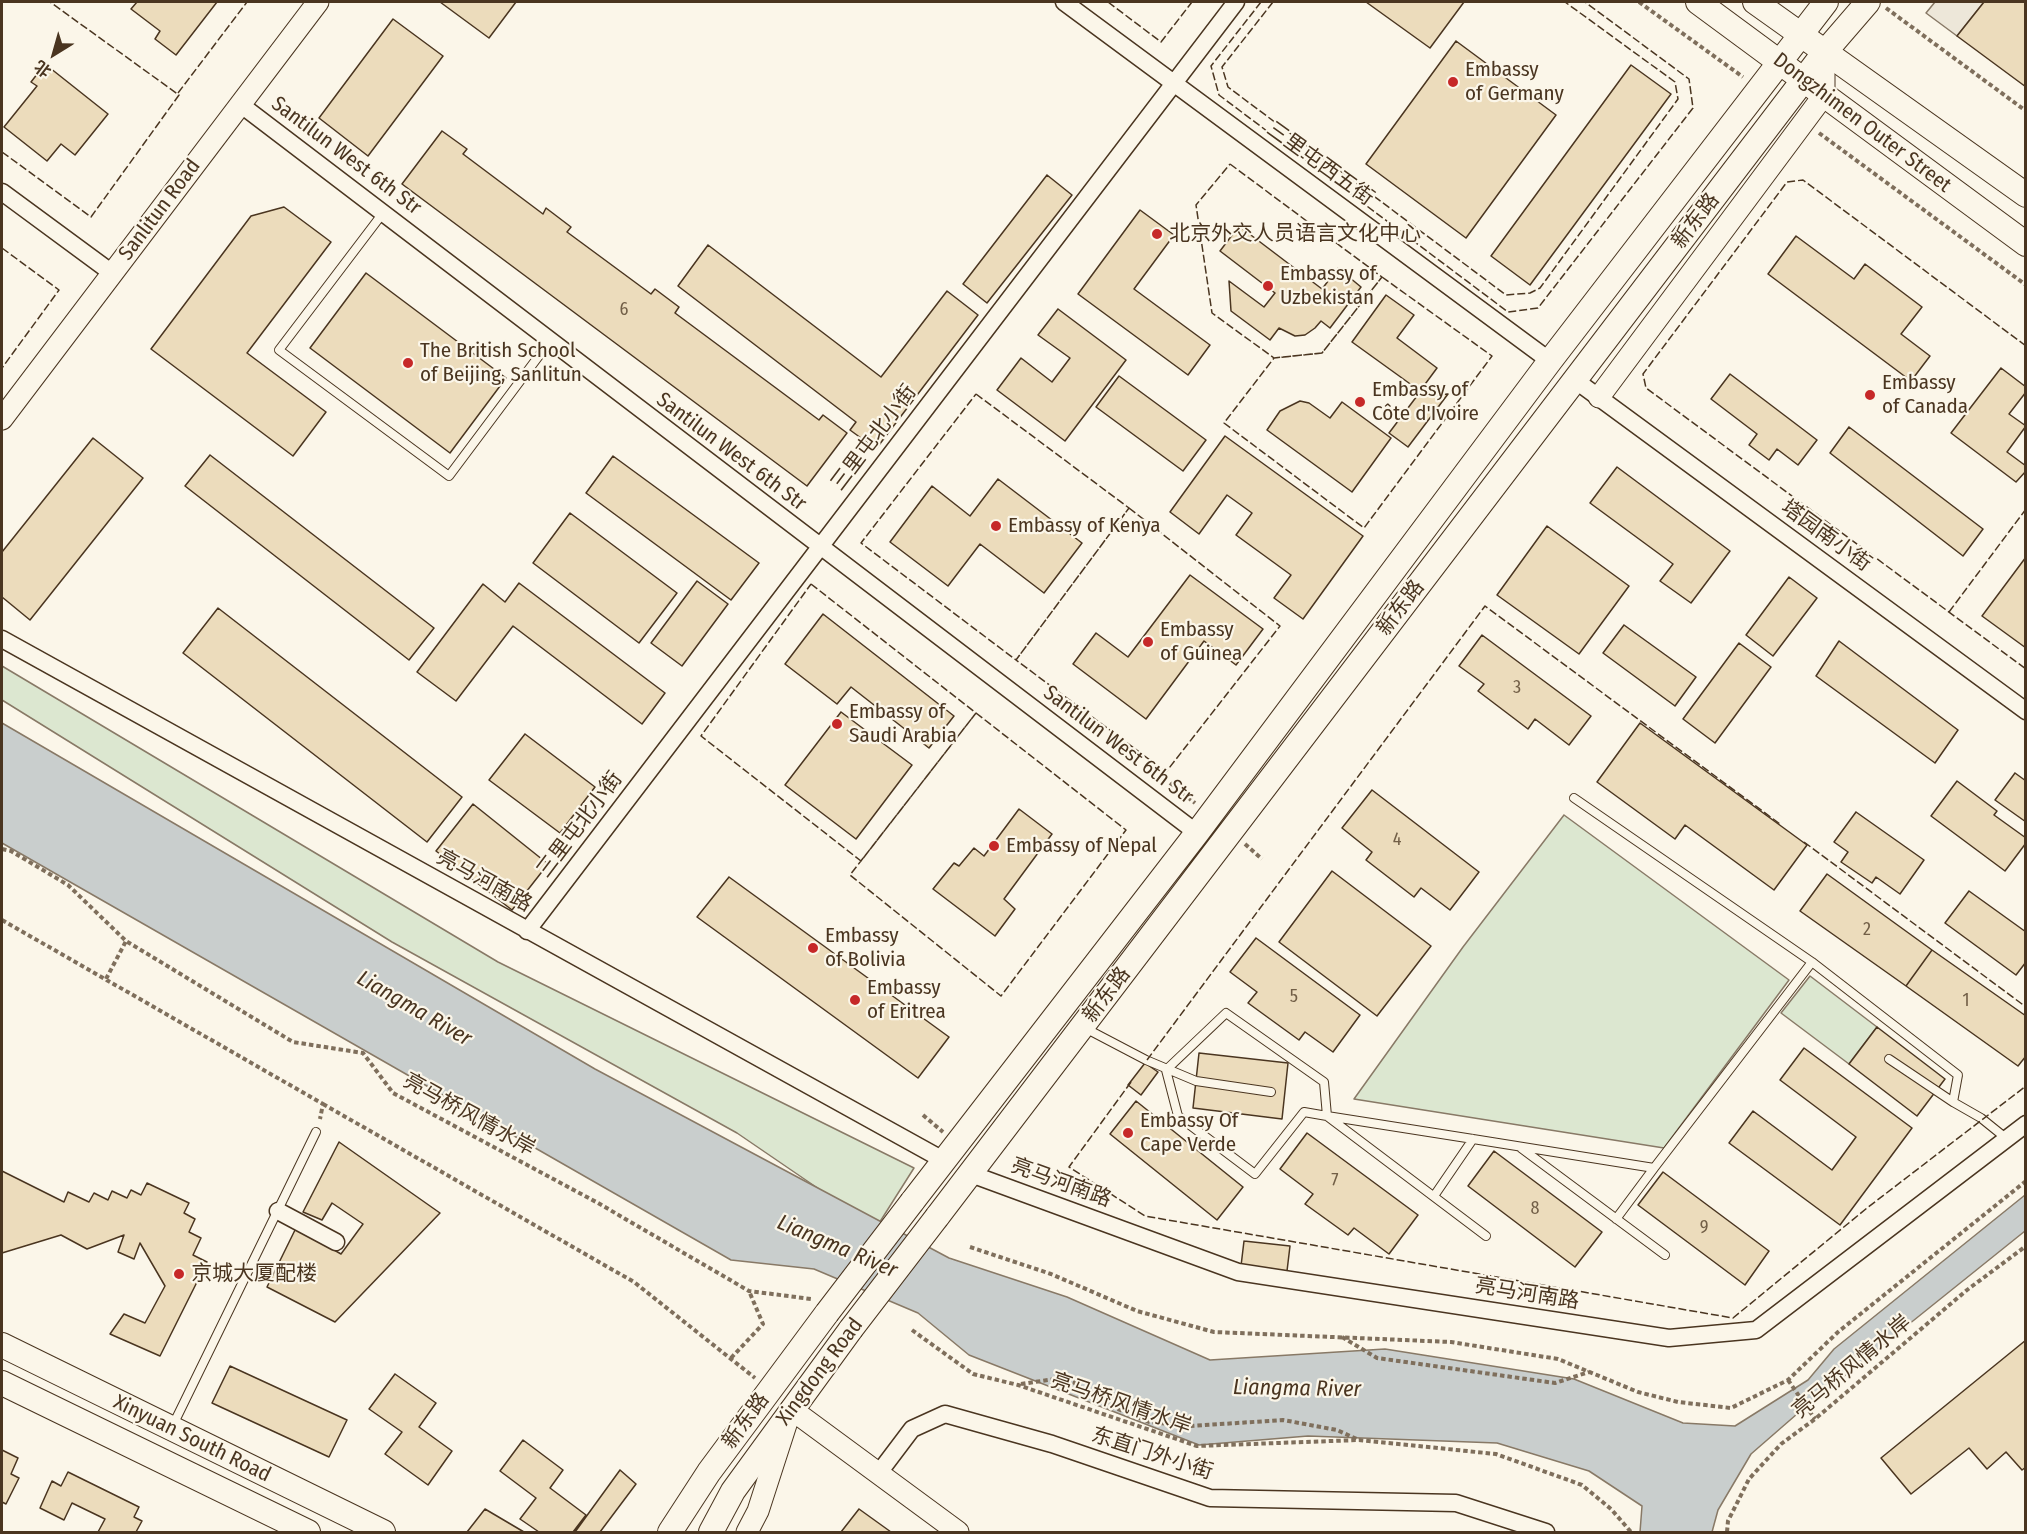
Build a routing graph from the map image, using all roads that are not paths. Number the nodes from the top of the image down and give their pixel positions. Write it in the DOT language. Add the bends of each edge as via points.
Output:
graph roads {
  1 [pos="318,2"];
  2 [pos="1064,2"];
  3 [pos="1236,2"];
  4 [pos="1698,2"];
  5 [pos="1755,2"];
  6 [pos="1826,2"];
  7 [pos="1868,2"];
  8 [pos="1798,33"];
  9 [pos="1824,52"];
  10 [pos="1778,61"];
  11 [pos="1804,80"];
  12 [pos="1174,84"];
  13 [pos="1824,95"];
  14 [pos="240,104"];
  15 [pos="2,192"];
  16 [pos="2025,195"];
  17 [pos="382,213"];
  18 [pos="2025,244"];
  19 [pos="112,273"];
  20 [pos="550,341"];
  21 [pos="1550,361"];
  22 [pos="1575,380"];
  23 [pos="1599,397"];
  24 [pos="2,419"];
  25 [pos="819,547"];
  26 [pos="2,639"];
  27 [pos="2025,711"];
  28 [pos="1574,798"];
  29 [pos="1197,833"];
  30 [pos="527,931"];
  31 [pos="1812,962"];
  32 [pos="1083,1027"];
  33 [pos="1889,1059"];
  34 [pos="1166,1070"];
  35 [pos="1271,1092"];
  36 [pos="1953,1102"];
  37 [pos="1327,1116"];
  38 [pos="2025,1124"];
  39 [pos="316,1132"];
  40 [pos="1473,1139"];
  41 [pos="2007,1139"];
  42 [pos="1520,1147"];
  43 [pos="945,1161"];
  44 [pos="1654,1168"];
  45 [pos="970,1174"];
  46 [pos="1434,1196"];
  47 [pos="912,1202"];
  48 [pos="278,1211"];
  49 [pos="937,1217"];
  50 [pos="1616,1219"];
  51 [pos="1486,1236"];
  52 [pos="336,1242"];
  53 [pos="1665,1255"];
  54 [pos="820,1306"];
  55 [pos="2,1346"];
  56 [pos="2,1383"];
  57 [pos="791,1409"];
  58 [pos="172,1428"];
  59 [pos="878,1474"];
  60 [pos="308,1533"];
  61 [pos="383,1533"];
  62 [pos="670,1533"];
  63 [pos="711,1533"];
  64 [pos="747,1533"];
  65 [pos="958,1533"];
  66 [pos="1545,1533"];
  1 -- 14 [label="street, Sanlitun Road"];
  2 -- 12 [label="street, 三里屯西五街"];
  3 -- 12 [label="street, 三里屯北小街"];
  4 -- 10 [label="main road, Dongzhimen Outer Street"];
  5 -- 8 [label="main road, Dongzhimen Outer Street"];
  6 -- 8 [label="main road, 新东路"];
  7 -- 9 [label="main road, 新东路"];
  8 -- 9 [label="main road, Dongzhimen Outer Street"];
  8 -- 10 [label="main road, 新东路"];
  9 -- 11 [label="main road, 新东路"];
  9 -- 13 [label="street"];
  9 -- 16 [label="main road, Dongzhimen Outer Street"];
  10 -- 11 [label="main road, Dongzhimen Outer Street"];
  10 -- 21 [label="main road, 新东路"];
  11 -- 13 [label="main road, Dongzhimen Outer Street"];
  11 -- 22 [label="main road, 新东路"];
  12 -- 21 [label="street, 三里屯西五街"];
  12 -- 25 [label="street, 三里屯北小街"];
  13 -- 18 [label="main road, Dongzhimen Outer Street"];
  13 -- 23 [label="street, 新东路"];
  14 -- 17 [label="street, Santilun West 6th Str"];
  14 -- 19 [label="street, Sanlitun Road"];
  15 -- 19 [label="street"];
  17 -- 20 [label="street, Santilun West 6th Str"];
  17 -- 20 [label="lane" via="279,350 449,476"];
  19 -- 24 [label="street, Sanlitun Road"];
  20 -- 25 [label="street, Santilun West 6th Str"];
  21 -- 29 [label="main road, 新东路"];
  22 -- 23 [label="street, 塔园南小街"];
  22 -- 32 [label="main road, 新东路"];
  23 -- 27 [label="street, 塔园南小街"];
  25 -- 29 [label="street, Santilun West 6th Str"];
  25 -- 30 [label="street, 三里屯北小街"];
  26 -- 30 [label="street, 亮马河南路"];
  28 -- 31 [label="lane"];
  29 -- 43 [label="main road, 新东路"];
  30 -- 43 [label="street, 亮马河南路"];
  31 -- 36 [label="lane" via="1958,1075"];
  31 -- 44 [label="lane"];
  32 -- 34 [label="lane"];
  32 -- 45 [label="main road, 新东路"];
  33 -- 36 [label="lane"];
  34 -- 35 [label="lane" via="1196,1081"];
  34 -- 37 [label="lane" via="1226,1013 1324,1082"];
  34 -- 37 [label="lane" via="1178,1116 1255,1174 1304,1112"];
  36 -- 41 [label="lane"];
  37 -- 40 [label="lane"];
  37 -- 46 [label="lane"];
  38 -- 41 [label="street, 亮马河南路"];
  39 -- 48 [label="lane"];
  40 -- 42 [label="lane"];
  40 -- 46 [label="lane"];
  41 -- 45 [label="street, 亮马河南路" via="1756,1330 1669,1338 1238,1272"];
  42 -- 44 [label="lane"];
  42 -- 50 [label="lane"];
  43 -- 47 [label="main road, 新东路"];
  44 -- 50 [label="lane"];
  45 -- 49 [label="main road, 新东路"];
  46 -- 51 [label="lane"];
  47 -- 54 [label="main road, Xingdong Road, bridge"];
  48 -- 52 [label="street"];
  48 -- 58 [label="lane"];
  49 -- 57 [label="main road, Xingdong Road, bridge"];
  50 -- 53 [label="lane"];
  54 -- 62 [label="main road, 新东路" via="770,1389"];
  55 -- 58 [label="main road, Xinyuan South Road"];
  56 -- 60 [label="main road, Xinyuan South Road"];
  57 -- 59 [label="street"];
  57 -- 63 [label="main road, Xingdong Road" via="733,1491"];
  57 -- 64 [label="street" via="758,1511"];
  58 -- 61 [label="main road, Xinyuan South Road"];
  59 -- 65 [label="street"];
  59 -- 66 [label="street, 东直门外小街" via="912,1430 945,1414 1052,1444 1210,1498 1456,1503"];
}
